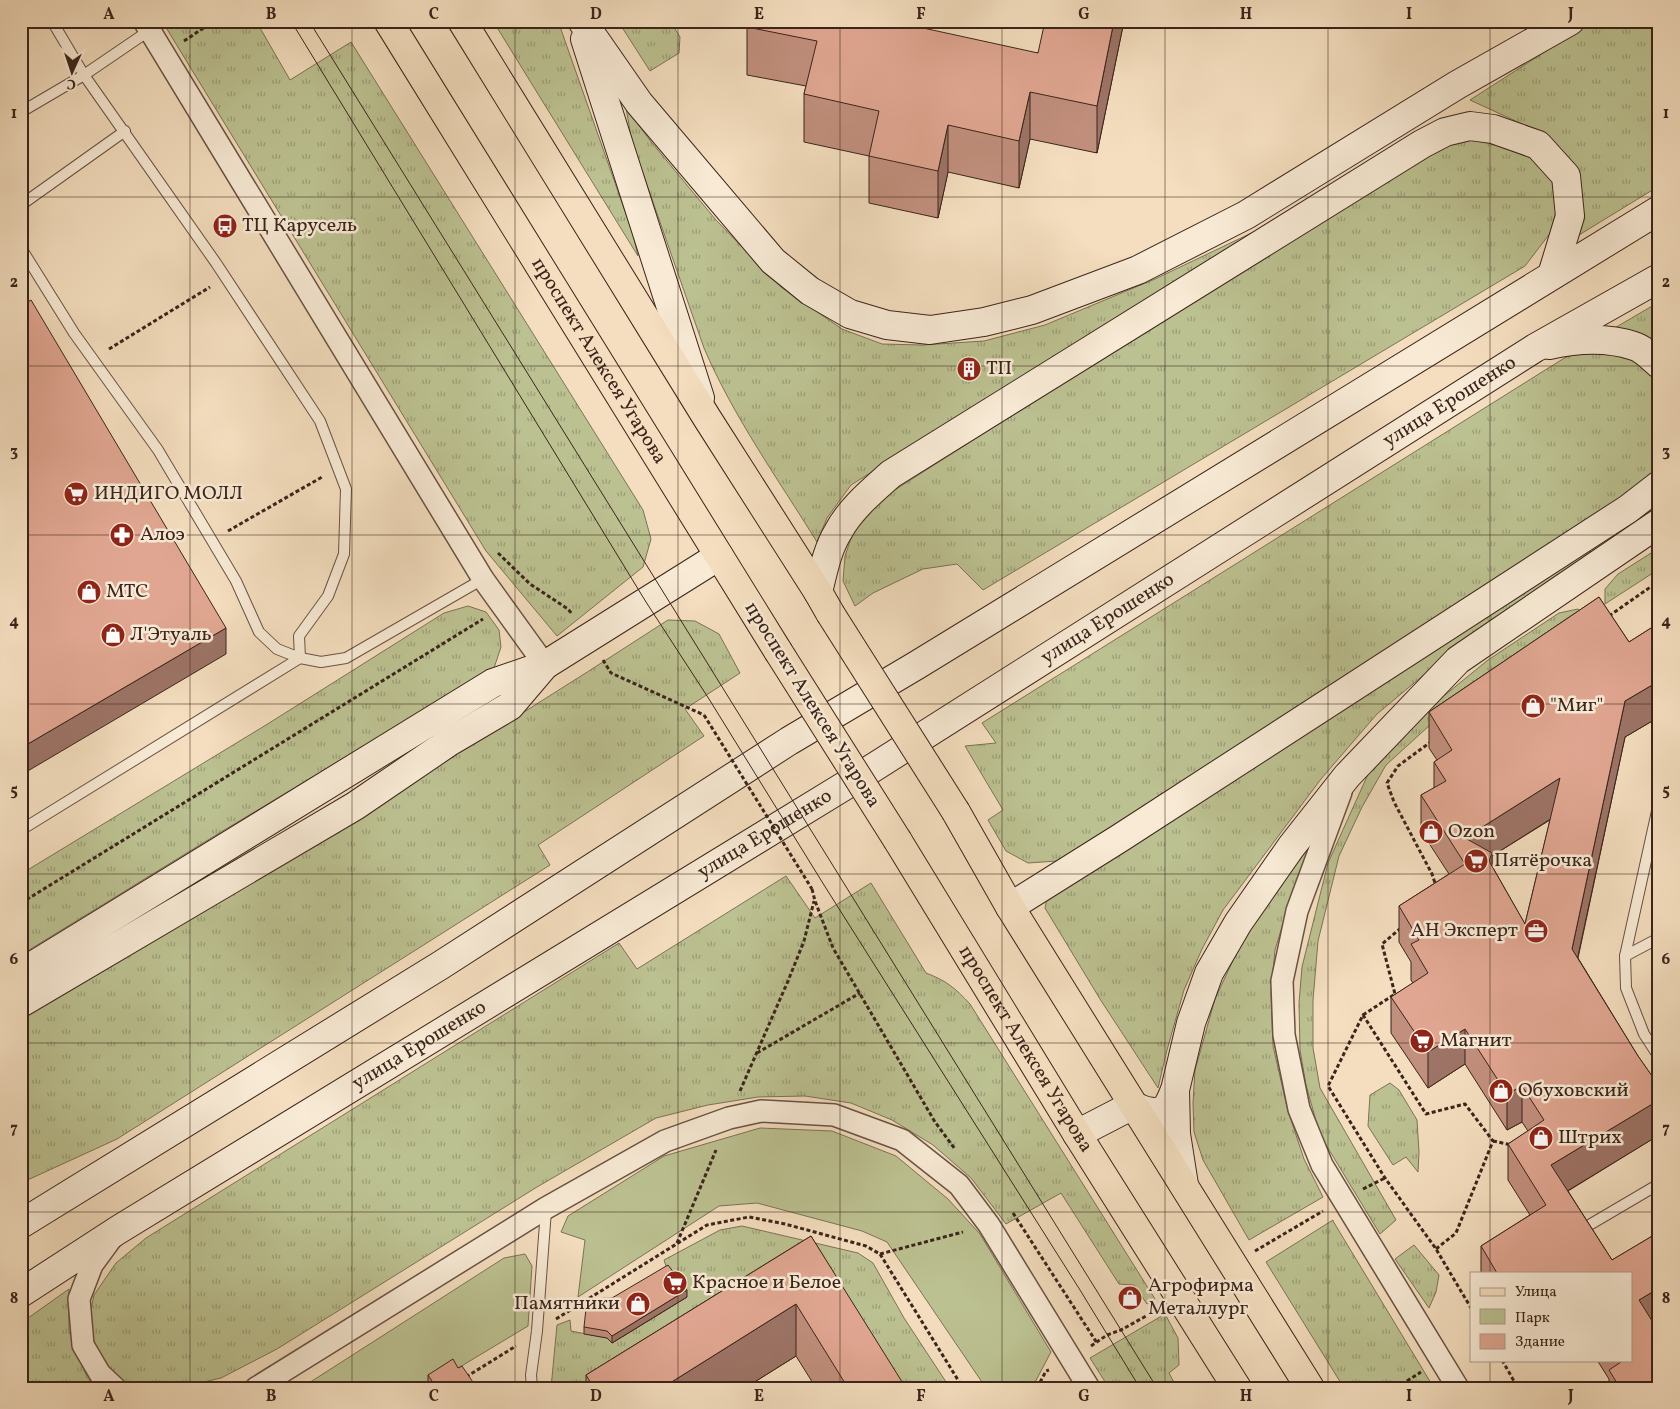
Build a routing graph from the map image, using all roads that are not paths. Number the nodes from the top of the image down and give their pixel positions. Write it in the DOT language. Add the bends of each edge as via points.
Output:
graph roads {
  1 [pos="52,21"];
  2 [pos="388,21"];
  3 [pos="462,21"];
  4 [pos="580,21"];
  5 [pos="1570,21"];
  6 [pos="147,26"];
  7 [pos="84,75"];
  8 [pos="21,112"];
  9 [pos="125,131"];
  10 [pos="21,205"];
  11 [pos="1659,210"];
  12 [pos="21,248"];
  13 [pos="1552,275"];
  14 [pos="1659,278"];
  15 [pos="1535,348"];
  16 [pos="1659,364"];
  17 [pos="707,418"];
  18 [pos="1659,485"];
  19 [pos="1659,523"];
  20 [pos="719,556"];
  21 [pos="483,579"];
  22 [pos="824,603"];
  23 [pos="300,658"];
  24 [pos="545,665"];
  25 [pos="1347,776"];
  26 [pos="1659,802"];
  27 [pos="21,830"];
  28 [pos="1010,907"];
  29 [pos="1659,938"];
  30 [pos="1625,956"];
  31 [pos="21,973"];
  32 [pos="21,1003"];
  33 [pos="1659,1057"];
  34 [pos="1175,1090"];
  35 [pos="1133,1105"];
  36 [pos="1078,1134"];
  37 [pos="86,1184"];
  38 [pos="1659,1184"];
  39 [pos="1184,1185"];
  40 [pos="21,1204"];
  41 [pos="546,1208"];
  42 [pos="21,1224"];
  43 [pos="1591,1224"];
  44 [pos="118,1230"];
  45 [pos="21,1293"];
  46 [pos="255,1386"];
  47 [pos="115,1388"];
  48 [pos="532,1388"];
  49 [pos="1089,1388"];
  50 [pos="1238,1388"];
  51 [pos="1310,1388"];
  52 [pos="1458,1388"];
  1 -- 7 [label="lane"];
  2 -- 20 [label="main road, проспект Алексея Угарова"];
  3 -- 17 [label="main road"];
  4 -- 5 [label="main road" via="639,102 773,261 810,292 850,314 887,325 930,330 984,322 1032,310 1138,270 1246,215 1457,85"];
  4 -- 17 [label="main road"];
  6 -- 7 [label="lane"];
  6 -- 21 [label="street"];
  7 -- 8 [label="lane"];
  7 -- 9 [label="lane"];
  9 -- 10 [label="lane"];
  9 -- 23 [label="lane" via="320,421 346,489 344,554 328,596 299,636"];
  11 -- 13 [label="main road"];
  12 -- 23 [label="lane" via="74,333 158,450 236,581 259,632 276,649"];
  13 -- 22 [label="main road" via="1570,216 1566,176 1538,145 1493,129 1470,126 1445,132 891,474 864,498 838,532 827,559"];
  13 -- 37 [label="main road" via="789,741 441,965"];
  14 -- 15 [label="main road, улица Ерошенко"];
  15 -- 16 [label="main road" via="1571,340 1604,341 1635,346"];
  15 -- 44 [label="main road, улица Ерошенко" via="846,785"];
  17 -- 22 [label="main road"];
  18 -- 28 [label="main road" via="1620,514"];
  19 -- 25 [label="main road" via="1458,660"];
  20 -- 24 [label="main road"];
  20 -- 36 [label="main road, проспект Алексея Угарова, bridge"];
  21 -- 23 [label="lane" via="346,658 321,662"];
  21 -- 24 [label="street"];
  22 -- 28 [label="main road, bridge" via="956,812"];
  23 -- 27 [label="lane"];
  24 -- 31 [label="main road" via="493,683"];
  24 -- 32 [label="main road" via="510,706 449,742 355,806"];
  25 -- 34 [label="main road" via="1291,846 1238,923 1209,973 1191,1023"];
  25 -- 52 [label="street" via="1297,911 1282,981 1284,1035 1299,1109 1322,1165"];
  26 -- 30 [label="lane"];
  28 -- 35 [label="main road"];
  29 -- 30 [label="lane"];
  30 -- 33 [label="lane" via="1626,988 1644,1034"];
  34 -- 35 [label="main road" via="1168,1105 1160,1110 1147,1112"];
  34 -- 39 [label="main road" via="1176,1134"];
  35 -- 36 [label="main road"];
  35 -- 39 [label="main road"];
  36 -- 50 [label="main road, проспект Алексея Угарова"];
  37 -- 40 [label="main road"];
  37 -- 42 [label="main road"];
  38 -- 43 [label="lane"];
  39 -- 51 [label="main road"];
  41 -- 46 [label="street"];
  41 -- 48 [label="lane"];
  41 -- 49 [label="street" via="665,1141 729,1118 761,1111 834,1115 902,1140 959,1186 989,1225"];
  44 -- 45 [label="main road, улица Ерошенко"];
  44 -- 47 [label="street" via="92,1264 79,1299 82,1345 100,1374"];
}
